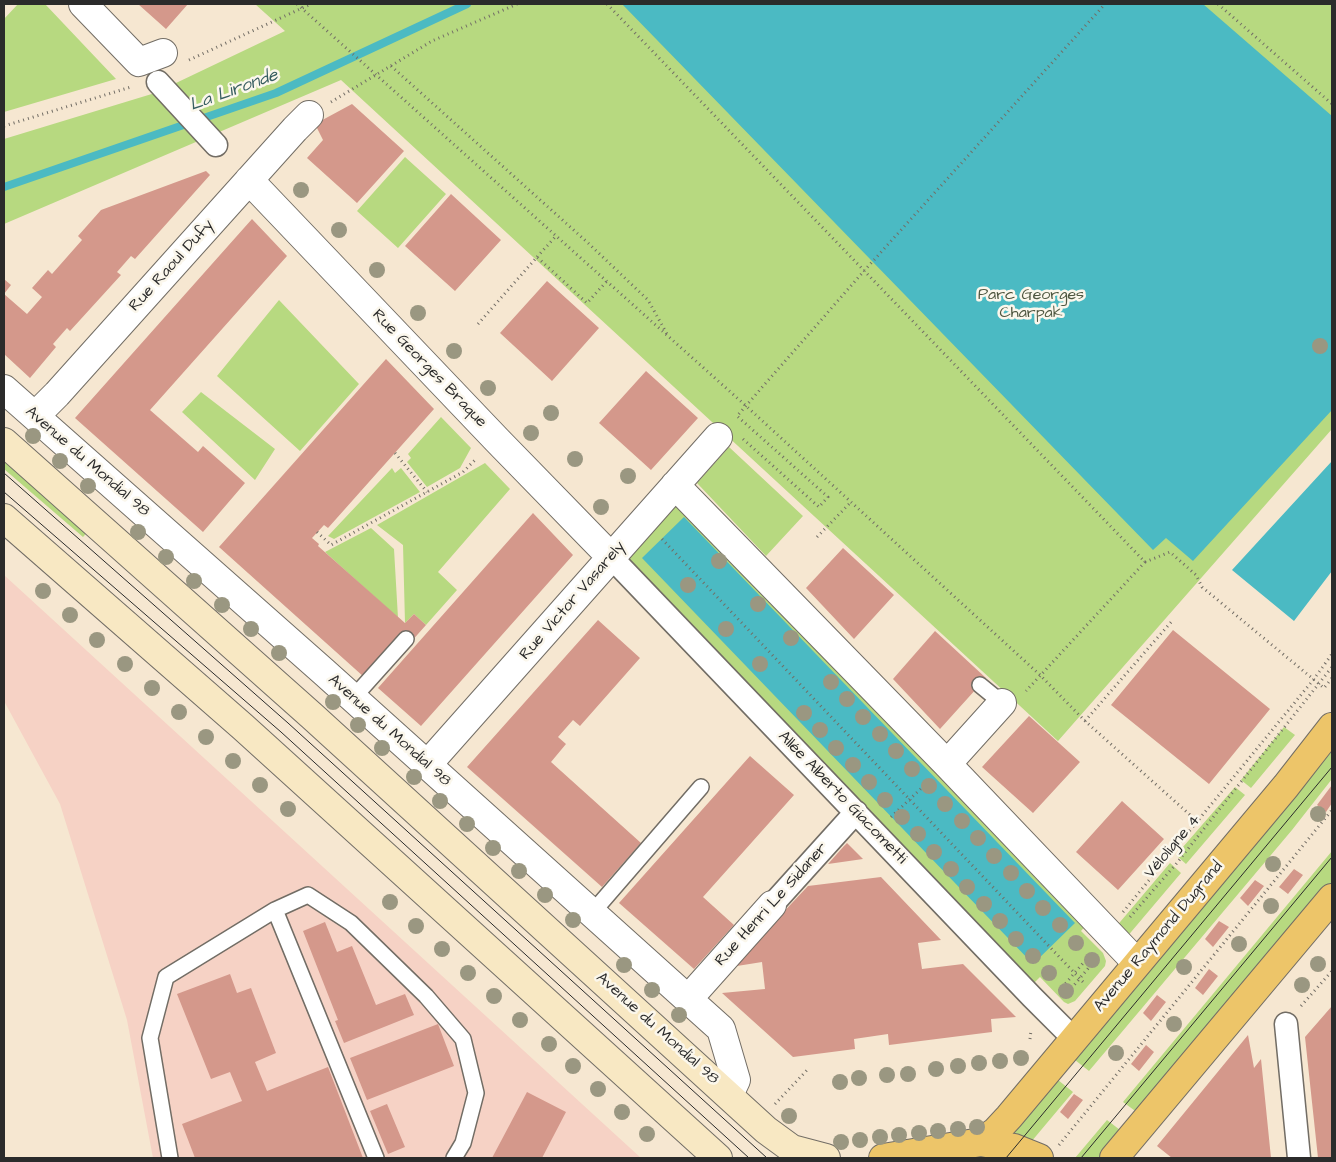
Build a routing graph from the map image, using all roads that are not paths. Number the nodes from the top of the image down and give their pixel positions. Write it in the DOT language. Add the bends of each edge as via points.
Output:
graph roads {
  1 [pos="83,4"];
  2 [pos="176,56"];
  3 [pos="158,82"];
  4 [pos="310,116"];
  5 [pos="216,145"];
  6 [pos="248,180"];
  7 [pos="4,389"];
  8 [pos="34,416"];
  9 [pos="730,438"];
  10 [pos="4,442"];
  11 [pos="675,485"];
  12 [pos="4,518"];
  13 [pos="611,556"];
  14 [pos="406,639"];
  15 [pos="980,685"];
  16 [pos="352,698"];
  17 [pos="1002,703"];
  18 [pos="1332,727"];
  19 [pos="947,764"];
  20 [pos="427,765"];
  21 [pos="701,787"];
  22 [pos="856,812"];
  23 [pos="1332,898"];
  24 [pos="772,905"];
  25 [pos="275,910"];
  26 [pos="592,913"];
  27 [pos="1137,963"];
  28 [pos="689,998"];
  29 [pos="1286,1024"];
  30 [pos="1074,1039"];
  31 [pos="730,1095"];
  32 [pos="981,1142"];
  33 [pos="1047,1154"];
  34 [pos="170,1158"];
  35 [pos="376,1158"];
  36 [pos="454,1158"];
  37 [pos="718,1158"];
  38 [pos="826,1158"];
  39 [pos="883,1158"];
  40 [pos="1114,1158"];
  41 [pos="1299,1158"];
  1 -- 2 [label="street" via="139,62"];
  3 -- 5 [label="street"];
  4 -- 6 [label="street, Rue Raoul Dufy"];
  6 -- 8 [label="street, Rue Raoul Dufy"];
  6 -- 13 [label="street, Rue Georges Braque"];
  7 -- 8 [label="street, Avenue du Mondial 98"];
  8 -- 16 [label="street, Avenue du Mondial 98"];
  9 -- 11 [label="street, Rue Victor Vasarely"];
  10 -- 31 [label="main road, Avenue du Mondial 98"];
  11 -- 13 [label="street, Rue Victor Vasarely"];
  11 -- 19 [label="street"];
  12 -- 37 [label="main road" via="244,727"];
  13 -- 20 [label="street, Rue Victor Vasarely"];
  13 -- 22 [label="street, Allée Alberto Giacometti"];
  14 -- 16 [label="lane"];
  15 -- 17 [label="lane"];
  16 -- 20 [label="street, Avenue du Mondial 98"];
  17 -- 19 [label="street"];
  18 -- 27 [label="main road, Avenue Raymond Dugrand"];
  19 -- 27 [label="street"];
  20 -- 26 [label="street, Avenue du Mondial 98"];
  21 -- 26 [label="lane"];
  22 -- 24 [label="street, Rue Henri Le Sidaner"];
  22 -- 30 [label="street, Allée Alberto Giacometti"];
  23 -- 40 [label="main road"];
  24 -- 28 [label="street, Rue Henri Le Sidaner"];
  25 -- 34 [label="lane" via="166,977 150,1038"];
  25 -- 35 [label="lane"];
  25 -- 36 [label="lane" via="308,895 350,923 426,996 463,1039 476,1093 463,1143"];
  26 -- 28 [label="street, Avenue du Mondial 98"];
  27 -- 30 [label="main road, Avenue Raymond Dugrand"];
  28 -- 31 [label="street, Avenue du Mondial 98" via="721,1029 736,1080"];
  29 -- 41 [label="street"];
  30 -- 32 [label="main road, Avenue Raymond Dugrand" via="1009,1117"];
  31 -- 38 [label="main road, Avenue du Mondial 98" via="792,1149"];
  32 -- 33 [label="main road"];
  32 -- 39 [label="main road"];
}
